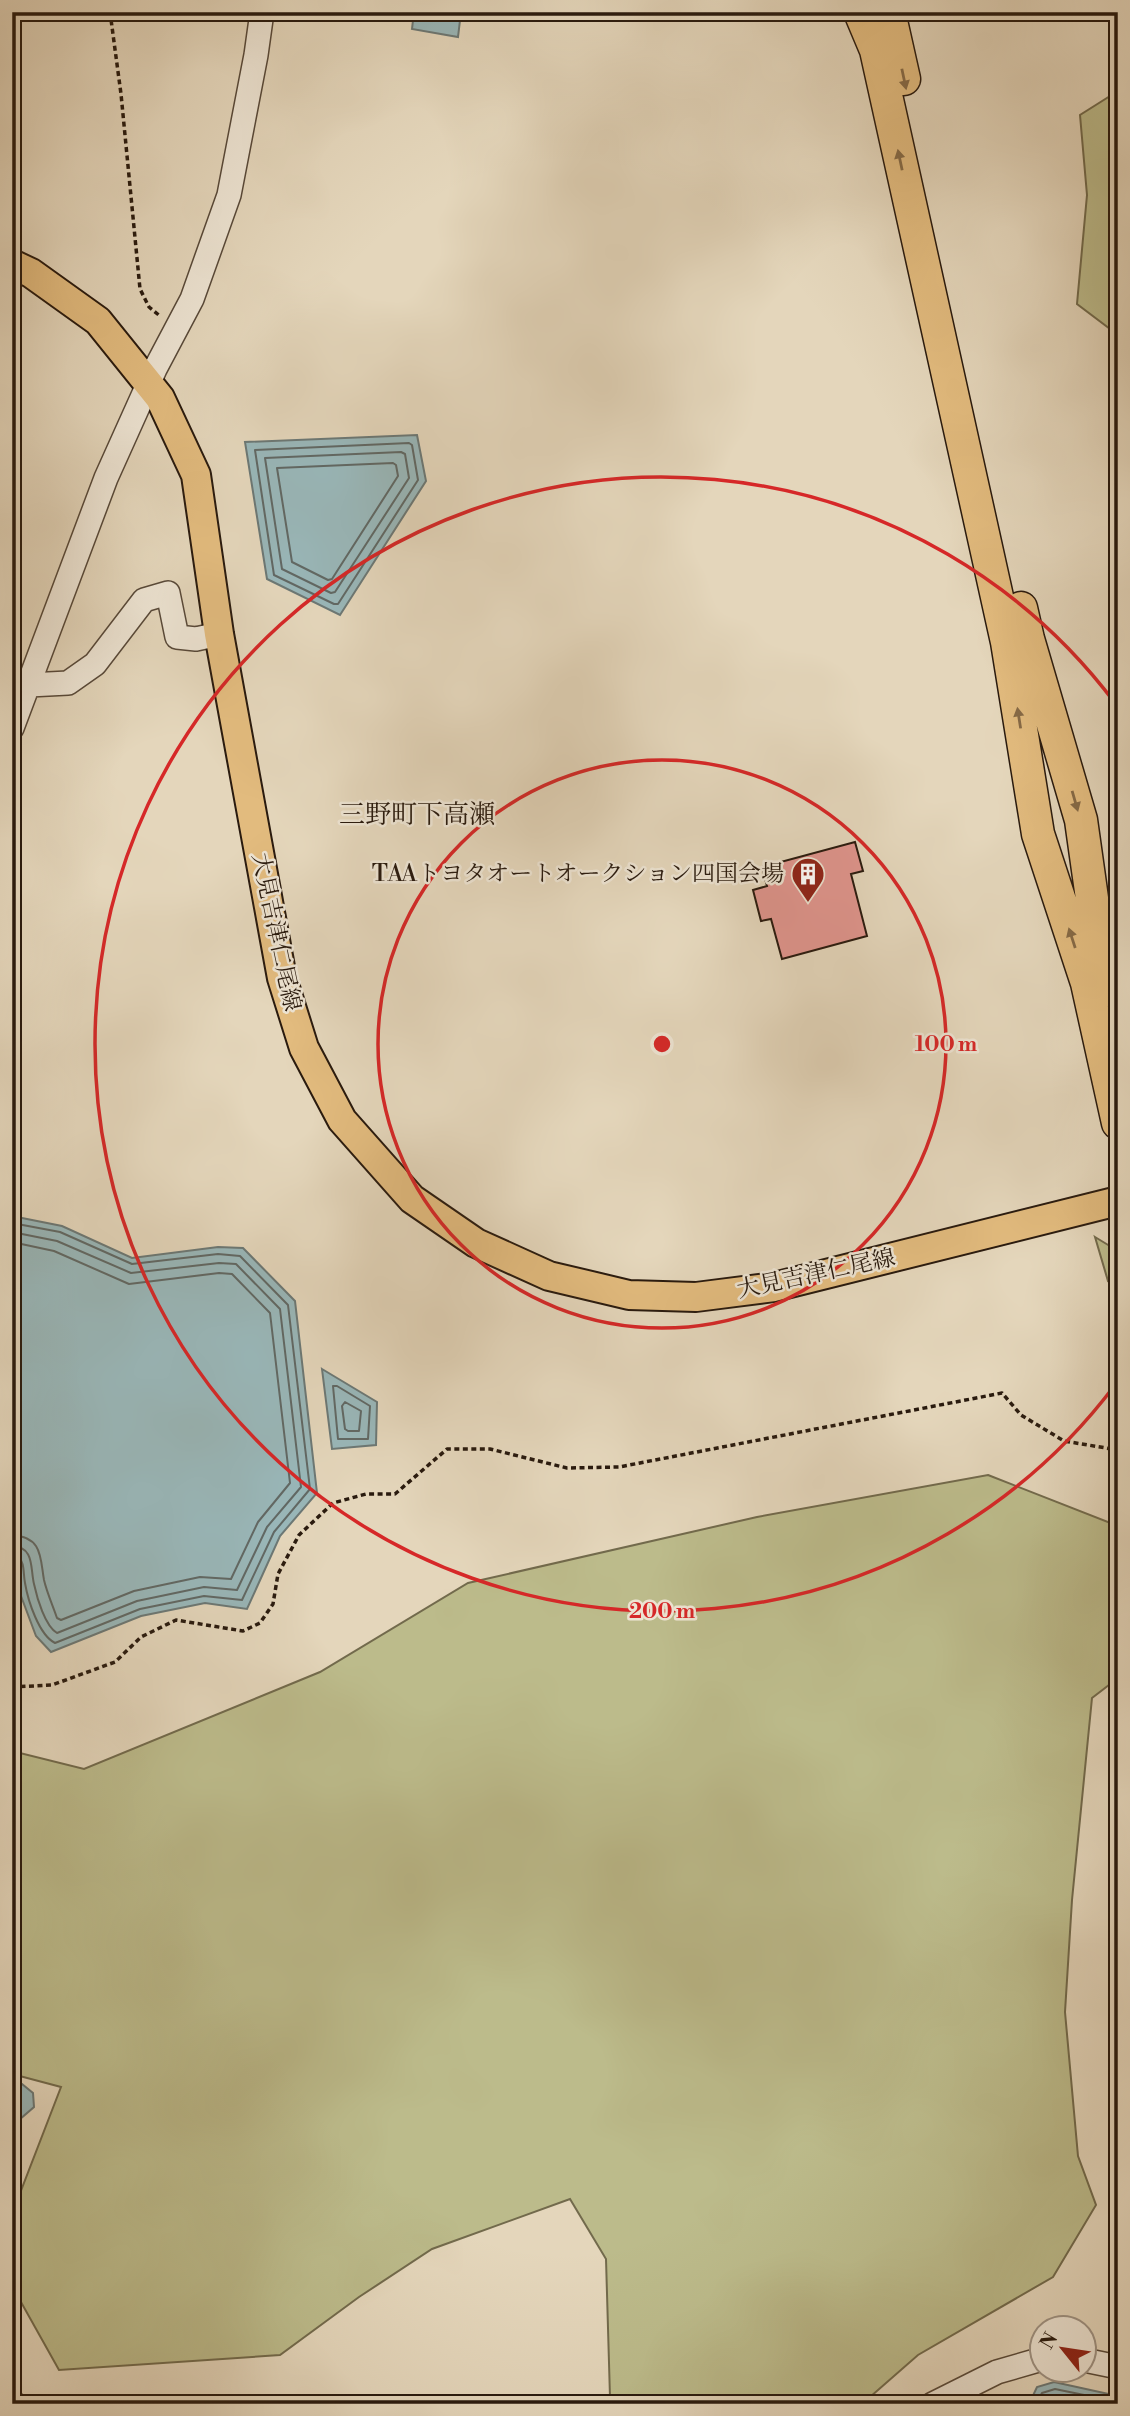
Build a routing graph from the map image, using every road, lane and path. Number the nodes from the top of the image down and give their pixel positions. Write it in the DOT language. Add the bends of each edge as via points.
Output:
graph roads {
  1 [pos="110,12"];
  2 [pos="262,12"];
  3 [pos="860,12"];
  4 [pos="890,12"];
  5 [pos="12,264"];
  6 [pos="175,330"];
  7 [pos="149,383"];
  8 [pos="219,634"];
  9 [pos="29,685"];
  10 [pos="12,728"];
  11 [pos="1118,1052"];
  12 [pos="1118,1123"];
  13 [pos="1118,1201"];
  14 [pos="1118,1450"];
  15 [pos="12,1687"];
  16 [pos="1028,2363"];
  17 [pos="1098,2363"];
  18 [pos="1118,2367"];
  19 [pos="933,2404"];
  1 -- 6 [label="path" via="140,289 149,307"];
  2 -- 6 [label="street" via="229,195 192,299"];
  12 -- 3 [label="highway, one-way" via="1087,983 1038,834 1007,642 876,51"];
  4 -- 11 [label="highway, one-way" via="1027,639 1081,820 1101,970"];
  5 -- 7 [label="main road, 大見吉津仁尾線" via="99,321"];
  6 -- 7 [label="street"];
  7 -- 8 [label="main road, 大見吉津仁尾線" via="196,475"];
  7 -- 9 [label="street" via="106,478"];
  8 -- 9 [label="street" via="177,637 168,593 144,600 95,664 68,683"];
  8 -- 13 [label="main road, 大見吉津仁尾線" via="282,978 304,1048 342,1120 412,1199 476,1242 550,1276 629,1295 696,1297 774,1287"];
  9 -- 10 [label="street"];
  14 -- 15 [label="path" via="1064,1441 1021,1415 1003,1392 619,1467 567,1468 491,1449 447,1449 395,1494 366,1494 333,1503 299,1535 278,1574 273,1604 260,1623 243,1631 176,1620 141,1637 115,1662 52,1685"];
  16 -- 19 [label="street" via="997,2372"];
  17 -- 18 [label="street"];
}
